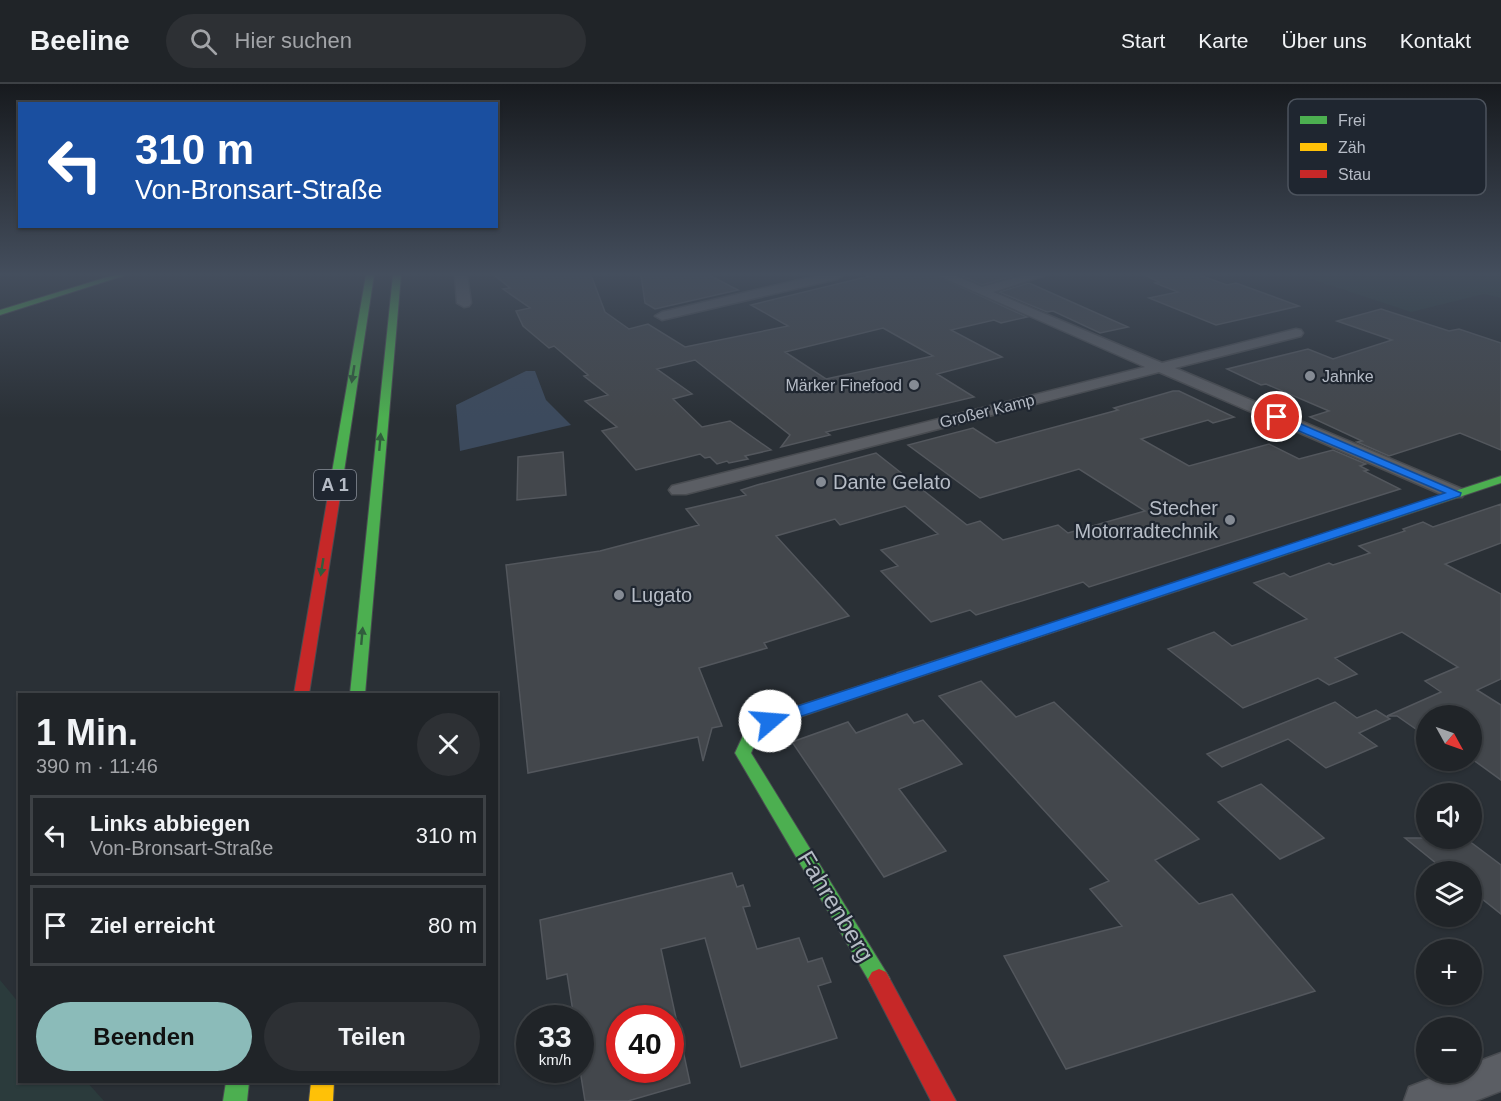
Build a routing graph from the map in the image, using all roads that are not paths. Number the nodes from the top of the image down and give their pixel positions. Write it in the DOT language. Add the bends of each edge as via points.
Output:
graph roads {
  1 [pos="362,322"];
  2 [pos="392,322"];
  3 [pos="1055,322"];
  4 [pos="1296,333"];
  5 [pos="1161,368"];
  6 [pos="1501,479"];
  7 [pos="679,489"];
  8 [pos="1455,493"];
  9 [pos="301,693"];
  10 [pos="357,693"];
  11 [pos="1501,1072"];
  12 [pos="238,1083"];
  13 [pos="323,1083"];
  14 [pos="235,1101"];
  15 [pos="321,1101"];
  16 [pos="944,1101"];
  17 [pos="1423,1101"];
  1 -- 9 [label="main road, A 1, one-way"];
  10 -- 2 [label="main road, A 1, one-way"];
  3 -- 5 [label="street"];
  4 -- 5 [label="street, Großer Kamp"];
  5 -- 7 [label="street, Großer Kamp"];
  5 -- 8 [label="street"];
  6 -- 8 [label="main road"];
  8 -- 16 [label="main road, Fahrenberg" via="770,721 753,731 744,753 870,961"];
  11 -- 17 [label="street"];
  12 -- 14 [label="main road"];
  13 -- 15 [label="main road"];
}
